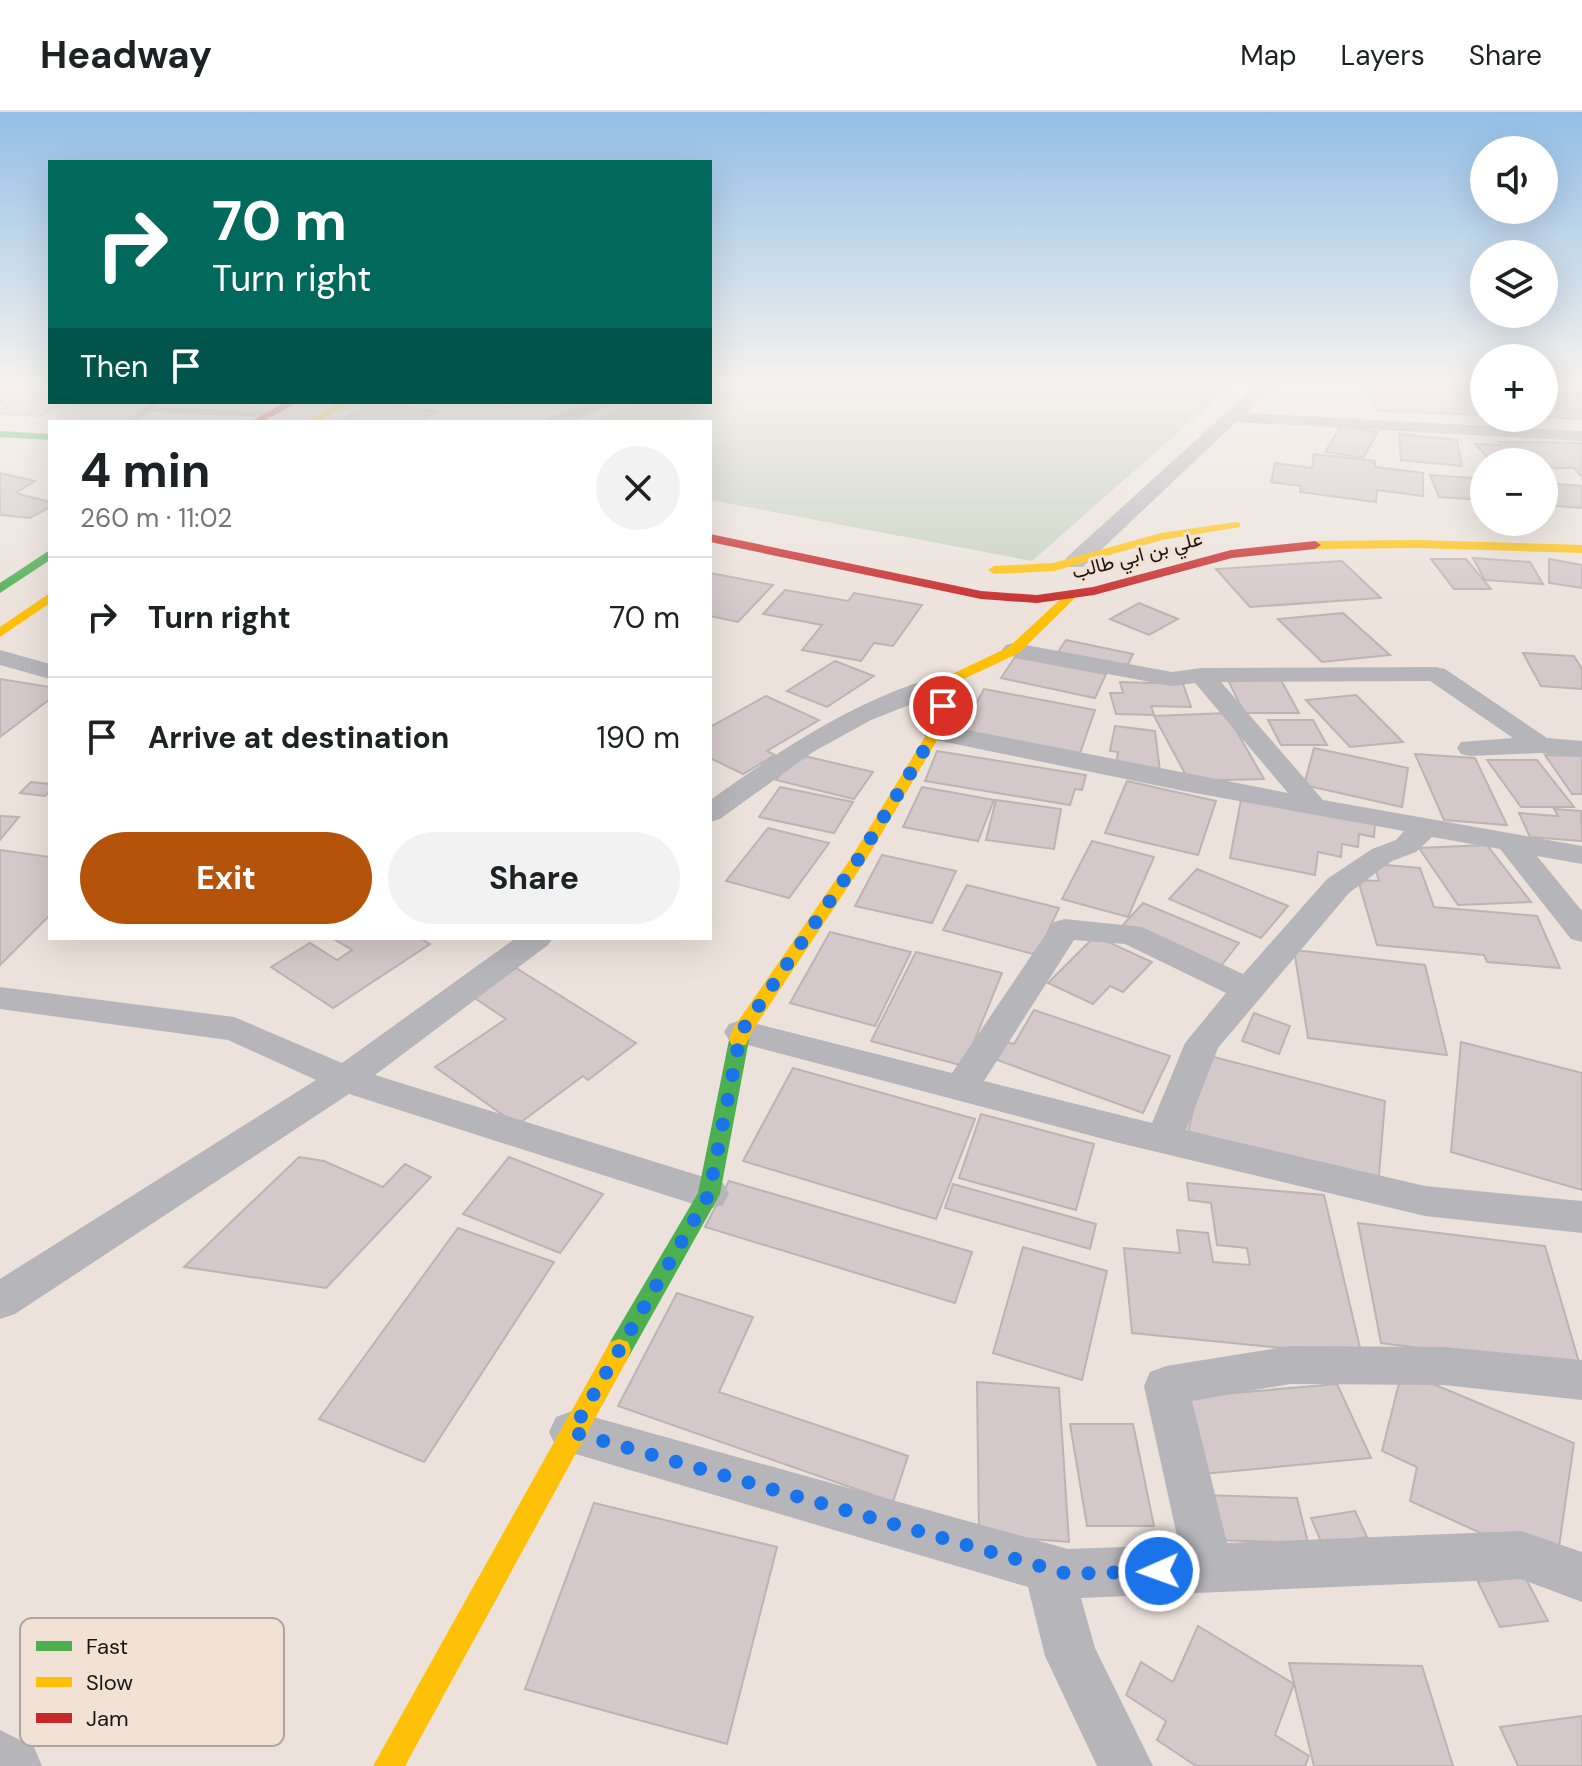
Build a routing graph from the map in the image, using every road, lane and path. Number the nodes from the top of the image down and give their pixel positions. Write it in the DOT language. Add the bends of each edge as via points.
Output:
graph roads {
  1 [pos="1186,460"];
  2 [pos="1257,523"];
  3 [pos="712,538"];
  4 [pos="1582,549"];
  5 [pos="48,555"];
  6 [pos="1075,562"];
  7 [pos="976,567"];
  8 [pos="0,589"];
  9 [pos="1071,596"];
  10 [pos="48,598"];
  11 [pos="0,633"];
  12 [pos="1014,650"];
  13 [pos="0,657"];
  14 [pos="48,671"];
  15 [pos="1201,675"];
  16 [pos="951,680"];
  17 [pos="935,732"];
  18 [pos="1540,745"];
  19 [pos="1470,748"];
  20 [pos="1582,749"];
  21 [pos="1312,804"];
  22 [pos="712,812"];
  23 [pos="1426,826"];
  24 [pos="1510,842"];
  25 [pos="1582,855"];
  26 [pos="1582,932"];
  27 [pos="534,940"];
  28 [pos="1250,991"];
  29 [pos="0,998"];
  30 [pos="741,1032"];
  31 [pos="345,1079"];
  32 [pos="961,1088"];
  33 [pos="1164,1139"];
  34 [pos="709,1194"];
  35 [pos="1582,1217"];
  36 [pos="0,1301"];
  37 [pos="1582,1380"];
  38 [pos="572,1432"];
  39 [pos="1205,1551"];
  40 [pos="1048,1569"];
  41 [pos="1582,1577"];
  42 [pos="0,1757"];
  43 [pos="15,1766"];
  44 [pos="388,1766"];
  45 [pos="1126,1766"];
  1 -- 6 [label="street"];
  2 -- 6 [label="main road, علي بن ابي طالب" via="1152,538"];
  3 -- 9 [label="main road, علي بن ابي طالب" via="981,595 1021,600"];
  4 -- 9 [label="main road, علي بن ابي طالب" via="1325,545 1254,550 1199,559"];
  5 -- 8 [label="main road"];
  6 -- 7 [label="main road, علي بن ابي طالب" via="1029,571"];
  9 -- 12 [label="main road"];
  10 -- 11 [label="main road"];
  12 -- 15 [label="street" via="1172,679"];
  12 -- 16 [label="main road"];
  13 -- 14 [label="street"];
  15 -- 18 [label="street" via="1436,674"];
  15 -- 21 [label="street"];
  16 -- 17 [label="main road"];
  16 -- 22 [label="street" via="862,715 804,746"];
  17 -- 21 [label="street"];
  17 -- 30 [label="main road" via="859,858"];
  18 -- 19 [label="street"];
  18 -- 20 [label="street"];
  21 -- 23 [label="street"];
  23 -- 24 [label="street"];
  23 -- 28 [label="street" via="1406,846 1382,855 1338,886"];
  24 -- 25 [label="street"];
  24 -- 26 [label="street"];
  27 -- 31 [label="street"];
  28 -- 32 [label="street" via="1131,934 1065,929"];
  28 -- 33 [label="street" via="1202,1043"];
  29 -- 31 [label="street" via="234,1029"];
  30 -- 32 [label="street"];
  30 -- 34 [label="main road"];
  31 -- 34 [label="street"];
  31 -- 36 [label="street"];
  32 -- 33 [label="street"];
  33 -- 35 [label="street" via="1425,1201"];
  34 -- 38 [label="main road"];
  37 -- 39 [label="street" via="1444,1366 1290,1365 1166,1386"];
  38 -- 40 [label="street"];
  38 -- 44 [label="main road"];
  40 -- 41 [label="street" via="1068,1574 1521,1555"];
  40 -- 45 [label="street" via="1071,1656"];
  42 -- 43 [label="street"];
}
